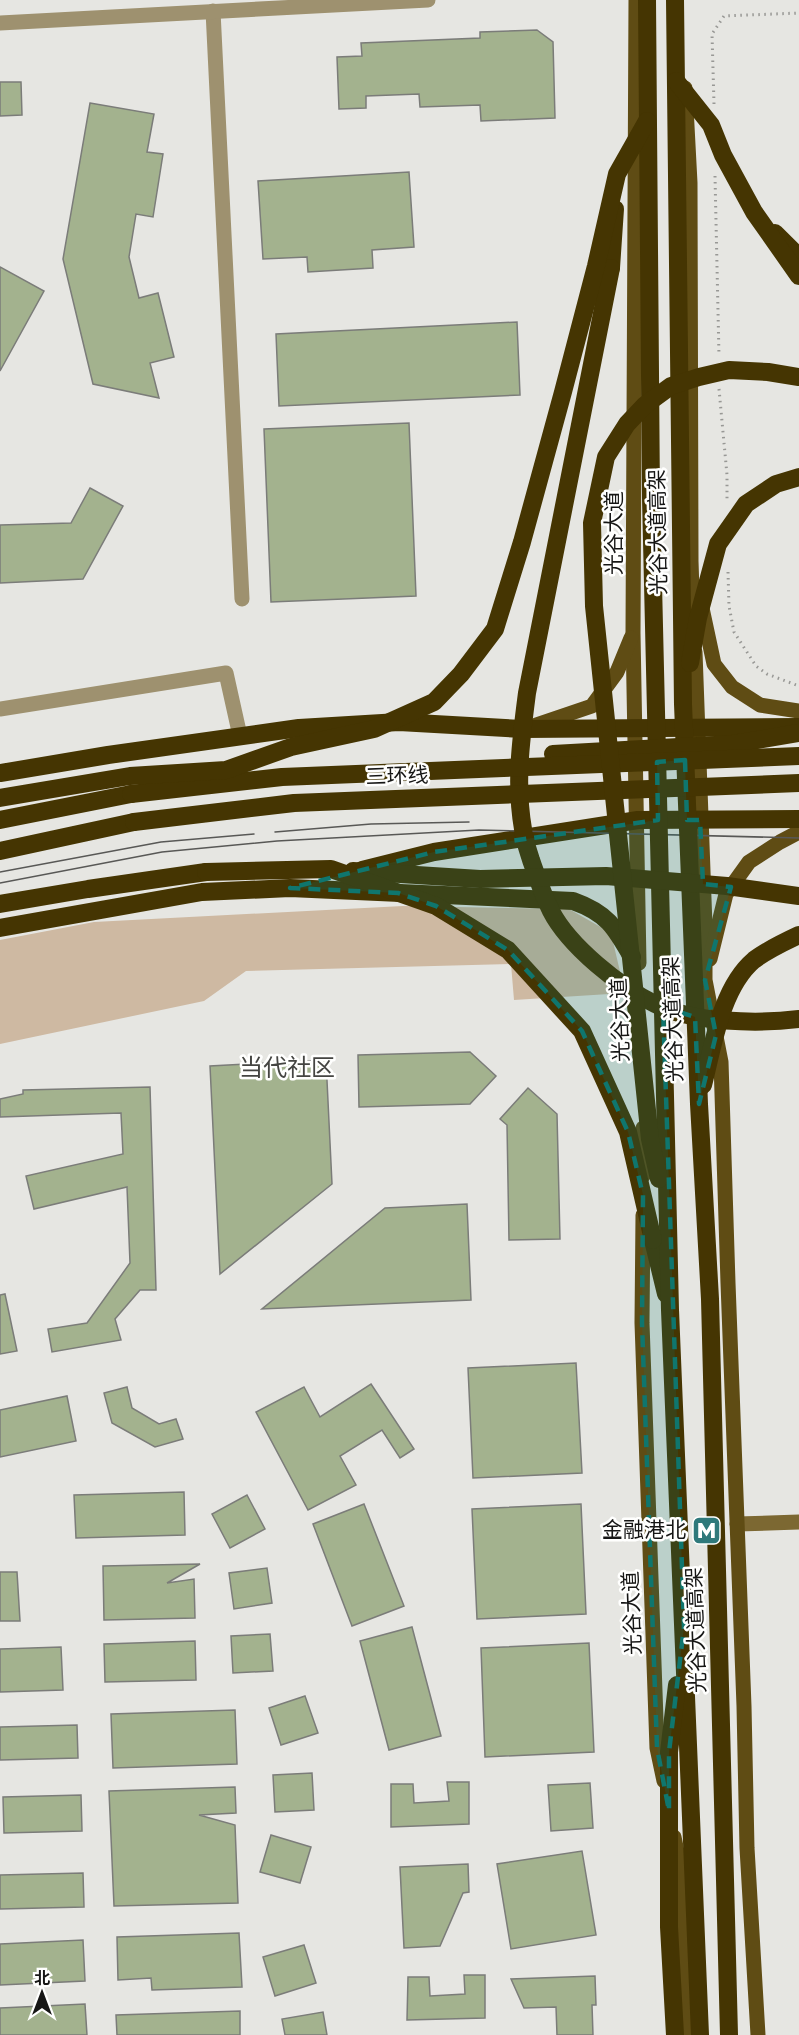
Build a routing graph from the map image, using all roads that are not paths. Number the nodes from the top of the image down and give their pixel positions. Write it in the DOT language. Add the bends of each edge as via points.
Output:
graph roads {
  1 [pos="428,0"];
  2 [pos="636,0"];
  3 [pos="647,0"];
  4 [pos="677,0"];
  5 [pos="213,11"];
  6 [pos="0,23"];
  7 [pos="676,81"];
  8 [pos="648,118"];
  9 [pos="617,174"];
  10 [pos="754,212"];
  11 [pos="799,257"];
  12 [pos="799,276"];
  13 [pos="799,377"];
  14 [pos="799,477"];
  15 [pos="691,561"];
  16 [pos="242,599"];
  17 [pos="633,633"];
  18 [pos="683,704"];
  19 [pos="0,709"];
  20 [pos="799,711"];
  21 [pos="799,727"];
  22 [pos="635,728"];
  23 [pos="697,728"];
  24 [pos="522,729"];
  25 [pos="799,733"];
  26 [pos="240,736"];
  27 [pos="799,756"];
  28 [pos="226,770"];
  29 [pos="0,773"];
  30 [pos="799,783"];
  31 [pos="0,798"];
  32 [pos="799,819"];
  33 [pos="0,820"];
  34 [pos="638,820"];
  35 [pos="700,820"];
  36 [pos="799,832"];
  37 [pos="0,851"];
  38 [pos="331,869"];
  39 [pos="291,888"];
  40 [pos="799,894"];
  41 [pos="0,904"];
  42 [pos="0,916"];
  43 [pos="50,918"];
  44 [pos="0,928"];
  45 [pos="799,935"];
  46 [pos="639,968"];
  47 [pos="705,980"];
  48 [pos="799,1019"];
  49 [pos="699,1104"];
  50 [pos="668,1221"];
  51 [pos="670,1310"];
  52 [pos="799,1522"];
  53 [pos="737,1524"];
  54 [pos="684,1627"];
  55 [pos="675,2035"];
  56 [pos="688,2035"];
  57 [pos="700,2035"];
  58 [pos="729,2035"];
  59 [pos="758,2035"];
  1 -- 5 [label="street"];
  2 -- 17 [label="main road, 光谷大道"];
  3 -- 8 [label="highway, 光谷大道高架, bridge"];
  4 -- 7 [label="highway, 光谷大道高架, bridge"];
  4 -- 15 [label="main road" via="690,183"];
  5 -- 6 [label="street"];
  5 -- 16 [label="street"];
  7 -- 10 [label="highway, bridge" via="711,125"];
  7 -- 18 [label="highway, 光谷大道高架, bridge"];
  8 -- 9 [label="highway, bridge"];
  8 -- 50 [label="highway, 光谷大道高架, bridge" via="651,509"];
  9 -- 28 [label="highway, bridge" via="563,392 495,629 434,702 374,729 291,747"];
  9 -- 48 [label="highway, bridge" via="610,268 527,693 518,786 523,831 552,913 596,965 628,987 656,1005 691,1016 758,1023"];
  10 -- 11 [label="highway, bridge"];
  10 -- 12 [label="highway, bridge"];
  13 -- 50 [label="highway, bridge" via="729,370 671,386 627,424 606,458 592,524 594,606 650,1139"];
  14 -- 18 [label="highway, bridge" via="776,484 746,504 718,543 698,618"];
  15 -- 20 [label="main road" via="714,664 732,687 760,705"];
  15 -- 23 [label="main road"];
  17 -- 22 [label="main road, 光谷大道"];
  17 -- 24 [label="main road" via="617,672 592,706"];
  18 -- 49 [label="highway, 光谷大道高架, bridge"];
  19 -- 26 [label="street" via="226,673"];
  21 -- 23 [label="highway"];
  22 -- 23 [label="highway"];
  22 -- 24 [label="highway"];
  22 -- 34 [label="main road, 光谷大道"];
  23 -- 35 [label="main road"];
  24 -- 26 [label="highway" via="399,722"];
  25 -- 28 [label="highway, bridge" via="733,744"];
  26 -- 29 [label="highway"];
  27 -- 33 [label="highway, 三环线, bridge" via="282,777 131,794"];
  28 -- 31 [label="highway, bridge" via="130,777"];
  30 -- 37 [label="highway, 三环线, bridge" via="294,803 134,822"];
  32 -- 35 [label="highway"];
  34 -- 35 [label="highway"];
  34 -- 39 [label="highway" via="434,852"];
  34 -- 46 [label="main road, 光谷大道"];
  35 -- 47 [label="main road"];
  36 -- 47 [label="main road" via="749,862 726,894"];
  38 -- 40 [label="highway, bridge" via="480,879 606,876"];
  38 -- 41 [label="highway, bridge" via="206,872"];
  38 -- 51 [label="highway, bridge" via="436,906 508,950 582,1031 628,1132"];
  39 -- 43 [label="highway" via="202,892"];
  39 -- 46 [label="highway" via="573,901 591,907 614,925"];
  42 -- 43 [label="highway"];
  43 -- 44 [label="highway"];
  45 -- 49 [label="highway, bridge" via="753,961 732,988"];
  46 -- 56 [label="main road, 光谷大道" via="643,1037 642,1323 657,1748 681,1871"];
  47 -- 53 [label="main road" via="721,1062"];
  49 -- 58 [label="highway, 光谷大道高架, bridge" via="710,1299"];
  50 -- 51 [label="highway, 光谷大道高架, bridge"];
  51 -- 54 [label="highway, 光谷大道高架, bridge"];
  52 -- 53 [label="street"];
  53 -- 59 [label="main road" via="747,1848"];
  54 -- 55 [label="highway, bridge" via="669,1752 669,1927"];
  54 -- 57 [label="highway, 光谷大道高架, bridge"];
}
